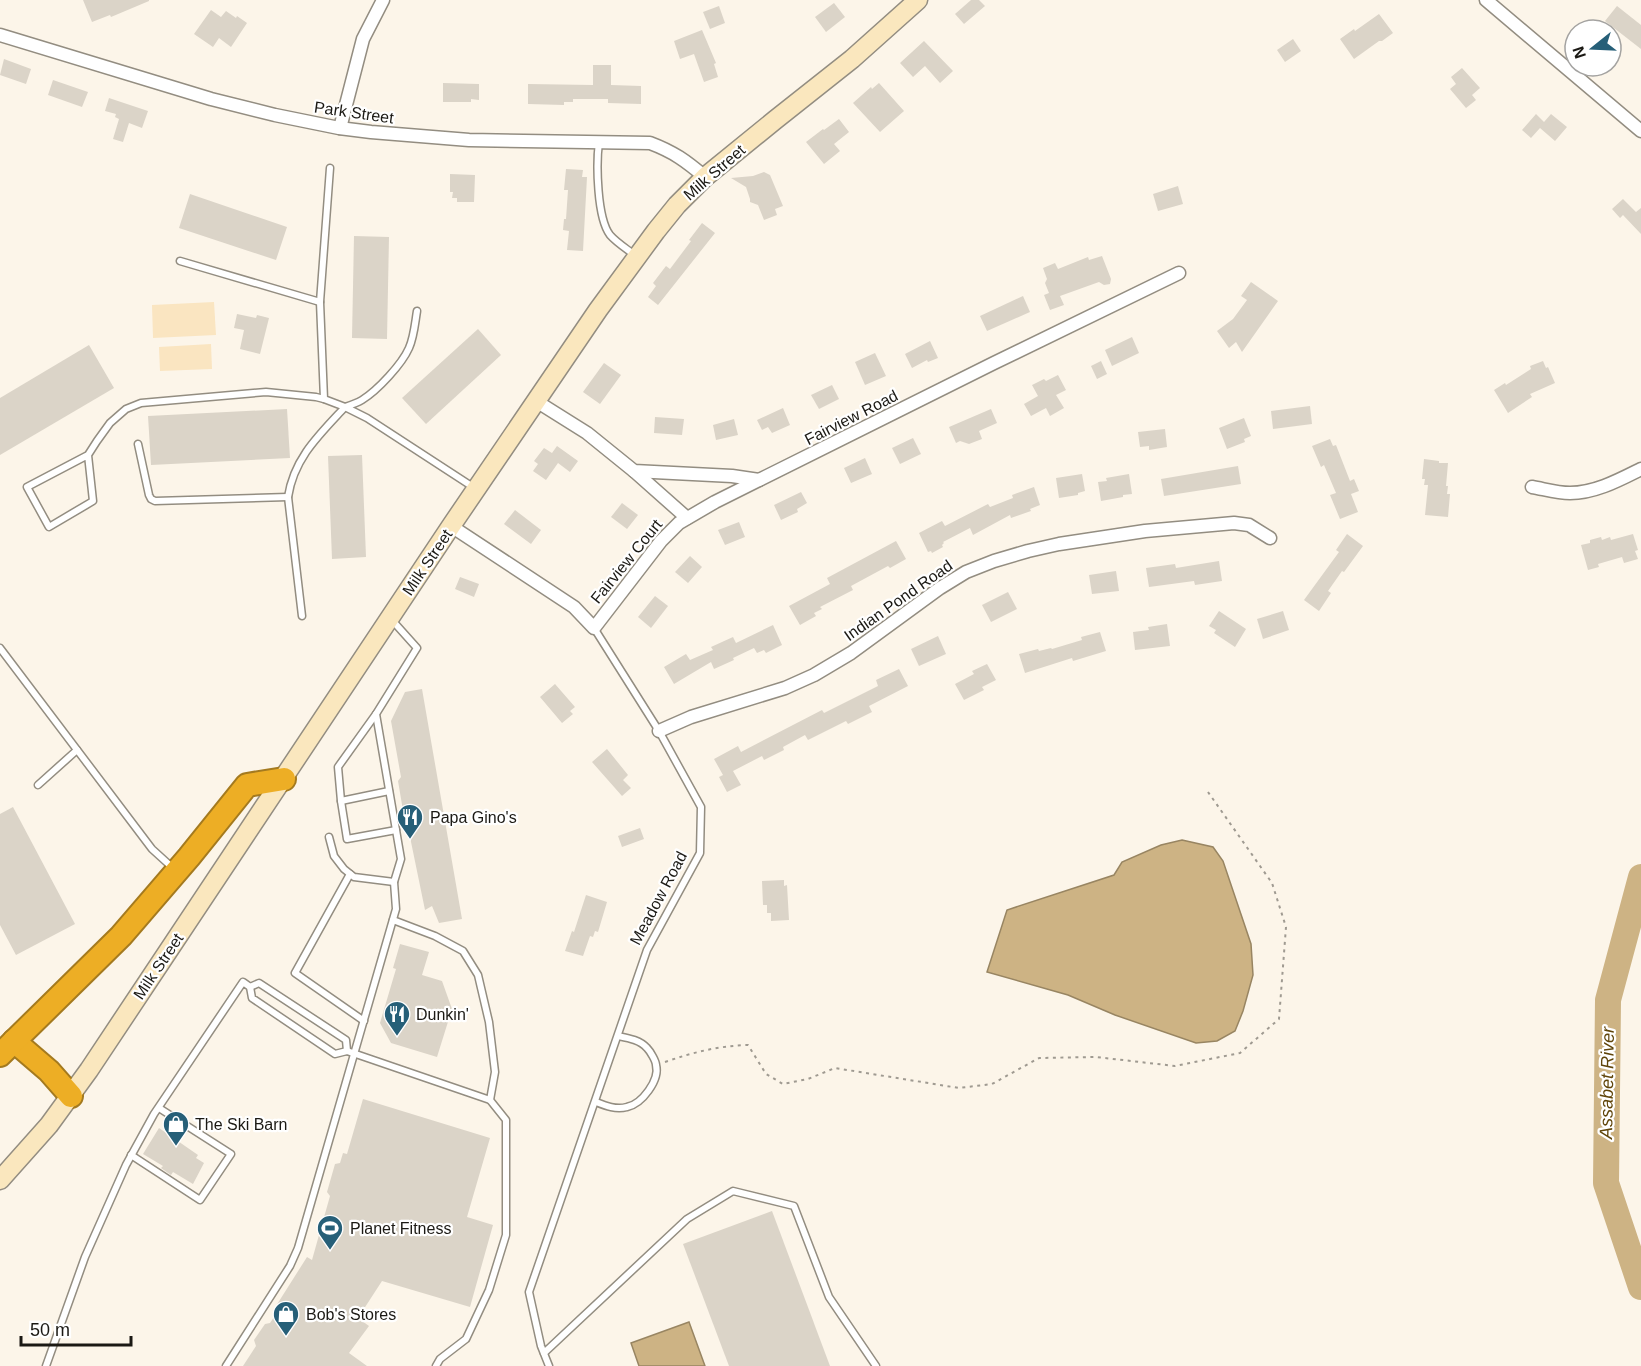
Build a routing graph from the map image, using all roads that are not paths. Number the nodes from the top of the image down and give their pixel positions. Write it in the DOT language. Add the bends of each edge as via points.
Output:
graph roads {
  1 [pos="383,0"];
  2 [pos="918,0"];
  3 [pos="1486,0"];
  4 [pos="0,34"];
  5 [pos="340,128"];
  6 [pos="1641,131"];
  7 [pos="600,141"];
  8 [pos="330,168"];
  9 [pos="705,177"];
  10 [pos="636,256"];
  11 [pos="180,261"];
  12 [pos="1179,273"];
  13 [pos="320,302"];
  14 [pos="417,311"];
  15 [pos="324,399"];
  16 [pos="536,400"];
  17 [pos="345,407"];
  18 [pos="138,444"];
  19 [pos="88,455"];
  20 [pos="1641,469"];
  21 [pos="634,471"];
  22 [pos="759,480"];
  23 [pos="1532,487"];
  24 [pos="476,489"];
  25 [pos="288,497"];
  26 [pos="687,518"];
  27 [pos="451,526"];
  28 [pos="1270,538"];
  29 [pos="302,616"];
  30 [pos="390,617"];
  31 [pos="594,628"];
  32 [pos="0,648"];
  33 [pos="376,714"];
  34 [pos="658,731"];
  35 [pos="77,750"];
  36 [pos="284,779"];
  37 [pos="38,784"];
  38 [pos="389,791"];
  39 [pos="341,801"];
  40 [pos="396,830"];
  41 [pos="329,837"];
  42 [pos="177,871"];
  43 [pos="350,874"];
  44 [pos="394,882"];
  45 [pos="393,920"];
  46 [pos="250,987"];
  47 [pos="364,1021"];
  48 [pos="618,1036"];
  49 [pos="7,1048"];
  50 [pos="347,1051"];
  51 [pos="355,1054"];
  52 [pos="71,1095"];
  53 [pos="490,1100"];
  54 [pos="596,1102"];
  55 [pos="159,1108"];
  56 [pos="131,1155"];
  57 [pos="0,1180"];
  58 [pos="544,1353"];
  59 [pos="46,1366"];
  60 [pos="226,1366"];
  61 [pos="436,1366"];
  62 [pos="549,1366"];
  63 [pos="876,1366"];
  1 -- 5 [label="street" via="363,39"];
  2 -- 9 [label="main road, Milk Street" via="844,66"];
  3 -- 6 [label="street"];
  4 -- 5 [label="street, Park Street" via="211,99"];
  5 -- 7 [label="street, Park Street" via="469,140"];
  7 -- 9 [label="street, Park Street" via="650,143 669,150"];
  7 -- 10 [label="lane" via="597,165 604,223 609,234"];
  8 -- 13 [label="lane"];
  9 -- 10 [label="main road, Milk Street"];
  10 -- 16 [label="main road, Milk Street"];
  11 -- 13 [label="lane"];
  12 -- 22 [label="street, Fairview Road"];
  13 -- 15 [label="lane"];
  14 -- 17 [label="lane" via="410,347 401,360 372,392"];
  15 -- 17 [label="lane"];
  15 -- 19 [label="lane" via="266,392 141,403 126,409 110,423"];
  16 -- 21 [label="street" via="587,433"];
  16 -- 24 [label="main road, Milk Street"];
  17 -- 24 [label="lane"];
  17 -- 25 [label="lane" via="308,448 294,474"];
  18 -- 25 [label="lane" via="149,495 155,501"];
  19 -- 19 [label="lane" via="27,487 49,527 93,501"];
  20 -- 23 [label="street" via="1587,492"];
  21 -- 22 [label="street"];
  21 -- 26 [label="street, Fairview Court"];
  22 -- 26 [label="street, Fairview Court"];
  24 -- 27 [label="main road, Milk Street"];
  25 -- 29 [label="lane"];
  26 -- 31 [label="street, Fairview Court" via="661,541"];
  27 -- 30 [label="main road, Milk Street"];
  27 -- 31 [label="street, Meadow Road" via="574,607"];
  28 -- 34 [label="street, Indian Pond Road" via="1249,525 1234,523 1059,544 994,561 940,588 814,675"];
  30 -- 33 [label="lane" via="417,648"];
  30 -- 36 [label="main road, Milk Street"];
  31 -- 34 [label="lane, Meadow Road"];
  32 -- 35 [label="lane"];
  33 -- 38 [label="lane"];
  33 -- 39 [label="lane" via="338,767"];
  34 -- 48 [label="lane, Meadow Road" via="701,807 700,853 647,950"];
  35 -- 37 [label="lane"];
  35 -- 42 [label="lane" via="152,849"];
  36 -- 42 [label="highway" via="247,785"];
  36 -- 52 [label="main road, Milk Street"];
  38 -- 39 [label="lane"];
  38 -- 40 [label="lane"];
  39 -- 40 [label="lane" via="347,839"];
  40 -- 44 [label="lane" via="401,859"];
  41 -- 43 [label="lane" via="334,856"];
  42 -- 49 [label="highway" via="121,936"];
  43 -- 44 [label="lane"];
  43 -- 47 [label="lane" via="295,973"];
  44 -- 45 [label="lane"];
  45 -- 47 [label="lane"];
  45 -- 53 [label="lane" via="464,951 478,975 495,1072"];
  46 -- 50 [label="lane" via="252,998 336,1054"];
  46 -- 50 [label="lane" via="259,984 346,1040"];
  46 -- 55 [label="lane" via="243,982"];
  47 -- 51 [label="lane"];
  48 -- 54 [label="lane, Meadow Road"];
  48 -- 54 [label="lane" via="647,1048 657,1065 653,1084 642,1100 629,1107 612,1108"];
  49 -- 52 [label="highway" via="49,1071"];
  50 -- 51 [label="lane"];
  51 -- 53 [label="lane"];
  51 -- 60 [label="lane" via="298,1248"];
  52 -- 57 [label="main road, Milk Street"];
  53 -- 61 [label="lane" via="506,1120 506,1235 489,1290 466,1339"];
  54 -- 58 [label="lane, Meadow Road" via="529,1292"];
  55 -- 56 [label="lane"];
  55 -- 56 [label="lane" via="231,1154 200,1200"];
  56 -- 59 [label="lane" via="85,1257"];
  58 -- 62 [label="lane, Meadow Road"];
  58 -- 63 [label="lane" via="687,1219 733,1191 794,1206 829,1297"];
}
